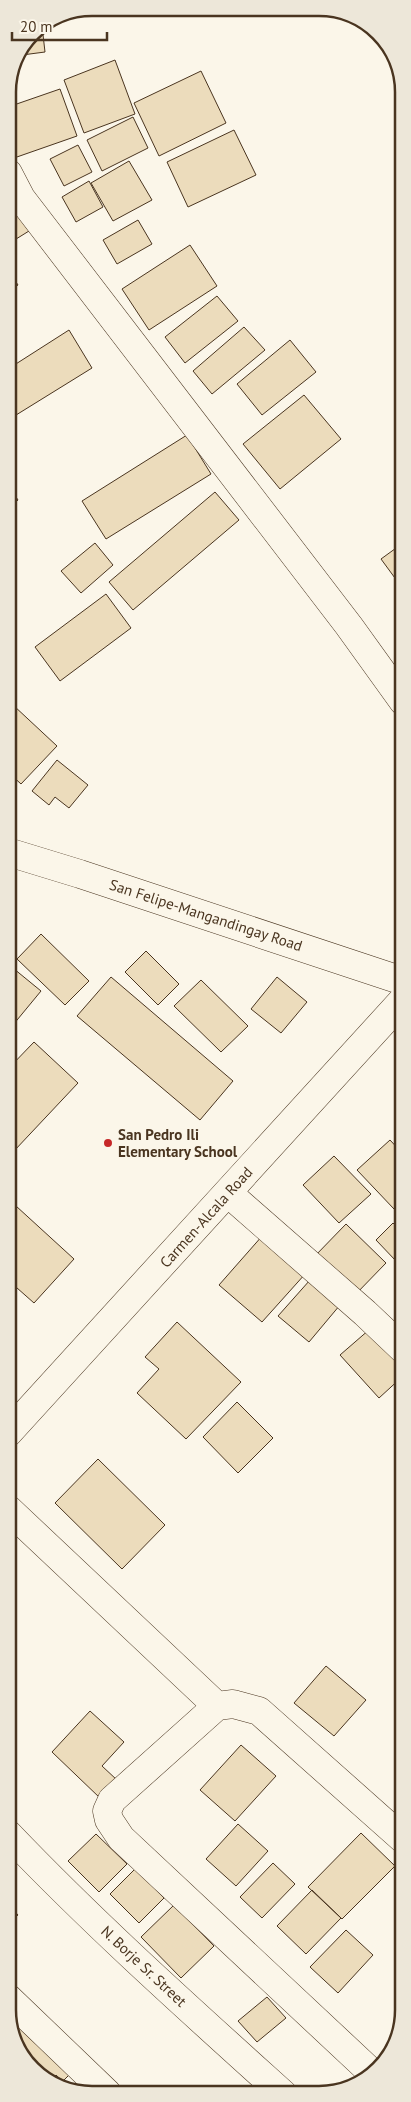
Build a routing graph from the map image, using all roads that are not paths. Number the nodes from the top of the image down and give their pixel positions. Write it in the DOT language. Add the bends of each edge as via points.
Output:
graph roads {
  1 [pos="16,188"];
  2 [pos="395,690"];
  3 [pos="16,854"];
  4 [pos="395,978"];
  5 [pos="395,1009"];
  6 [pos="228,1193"];
  7 [pos="395,1341"];
  8 [pos="16,1424"];
  9 [pos="16,1517"];
  10 [pos="217,1706"];
  11 [pos="395,1832"];
  12 [pos="16,1842"];
  13 [pos="16,2006"];
  14 [pos="367,2068"];
  15 [pos="100,2086"];
  16 [pos="274,2086"];
  1 -- 2 [label="street"];
  3 -- 4 [label="street, San Felipe-Mangandingay Road"];
  5 -- 6 [label="street, Carmen-Alcala Road"];
  6 -- 7 [label="street"];
  6 -- 8 [label="street, Carmen-Alcala Road"];
  9 -- 10 [label="street"];
  10 -- 11 [label="street" via="233,1704 259,1712"];
  10 -- 14 [label="street" via="112,1800 109,1820 121,1838"];
  12 -- 16 [label="street, N. Borje Sr. Street" via="176,1997"];
  13 -- 15 [label="street"];
}
